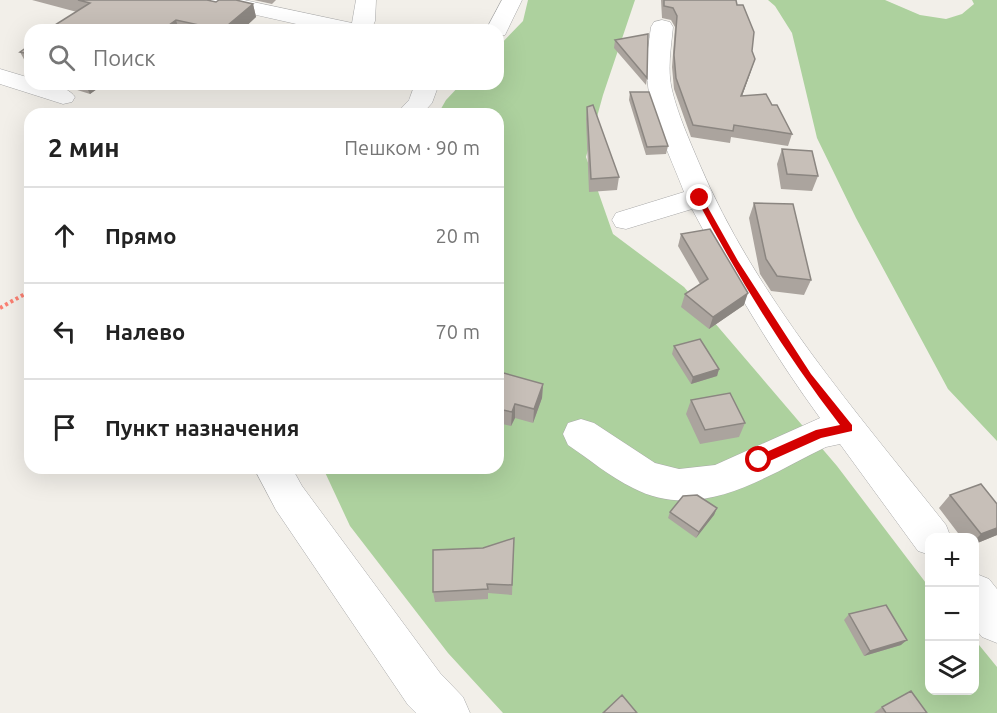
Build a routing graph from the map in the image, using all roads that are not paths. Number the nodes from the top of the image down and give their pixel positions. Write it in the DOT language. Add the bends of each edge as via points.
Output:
graph roads {
  1 [pos="215,0"];
  2 [pos="366,0"];
  3 [pos="512,0"];
  4 [pos="325,24"];
  5 [pos="363,24"];
  6 [pos="500,24"];
  7 [pos="662,27"];
  8 [pos="0,65"];
  9 [pos="0,71"];
  10 [pos="0,76"];
  11 [pos="24,84"];
  12 [pos="42,90"];
  13 [pos="425,90"];
  14 [pos="63,97"];
  15 [pos="415,108"];
  16 [pos="700,198"];
  17 [pos="627,220"];
  18 [pos="848,428"];
  19 [pos="581,434"];
  20 [pos="276,474"];
  21 [pos="929,533"];
  22 [pos="979,598"];
  23 [pos="997,622"];
  24 [pos="447,713"];
  1 -- 4 [label="street"];
  2 -- 5 [label="street"];
  3 -- 6 [label="street"];
  7 -- 16 [label="street" via="660,90"];
  8 -- 9 [label="street" via="8,67"];
  10 -- 11 [label="street"];
  12 -- 14 [label="street"];
  13 -- 15 [label="street"];
  16 -- 17 [label="street"];
  16 -- 18 [label="street" via="795,357"];
  18 -- 19 [label="street" via="820,433 719,481 679,485 645,477"];
  18 -- 21 [label="street"];
  20 -- 24 [label="street" via="424,689"];
  22 -- 23 [label="street"];
}
